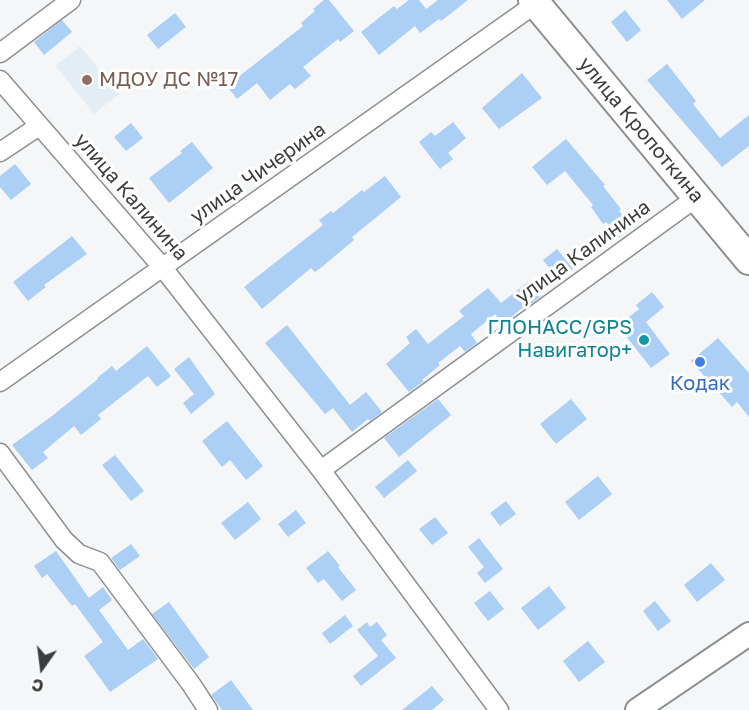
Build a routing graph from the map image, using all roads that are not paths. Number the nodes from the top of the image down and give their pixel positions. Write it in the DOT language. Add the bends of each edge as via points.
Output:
graph roads {
  1 [pos="71,0"];
  2 [pos="537,1"];
  3 [pos="0,53"];
  4 [pos="0,81"];
  5 [pos="39,126"];
  6 [pos="0,152"];
  7 [pos="697,197"];
  8 [pos="749,260"];
  9 [pos="163,268"];
  10 [pos="0,382"];
  11 [pos="0,453"];
  12 [pos="321,470"];
  13 [pos="749,634"];
  14 [pos="208,710"];
  15 [pos="499,710"];
  16 [pos="637,710"];
  1 -- 3 [label="street"];
  2 -- 7 [label="main road, улица Кропоткина"];
  2 -- 9 [label="street, улица Чичерина"];
  4 -- 5 [label="street, улица Калинина"];
  5 -- 6 [label="street"];
  5 -- 9 [label="street, улица Калинина"];
  7 -- 8 [label="main road, улица Кропоткина"];
  7 -- 12 [label="street, улица Калинина"];
  9 -- 10 [label="street, улица Чичерина"];
  9 -- 12 [label="street, улица Калинина"];
  11 -- 14 [label="street" via="64,540 80,554 100,562"];
  12 -- 15 [label="street, улица Калинина"];
  13 -- 16 [label="street"];
}
